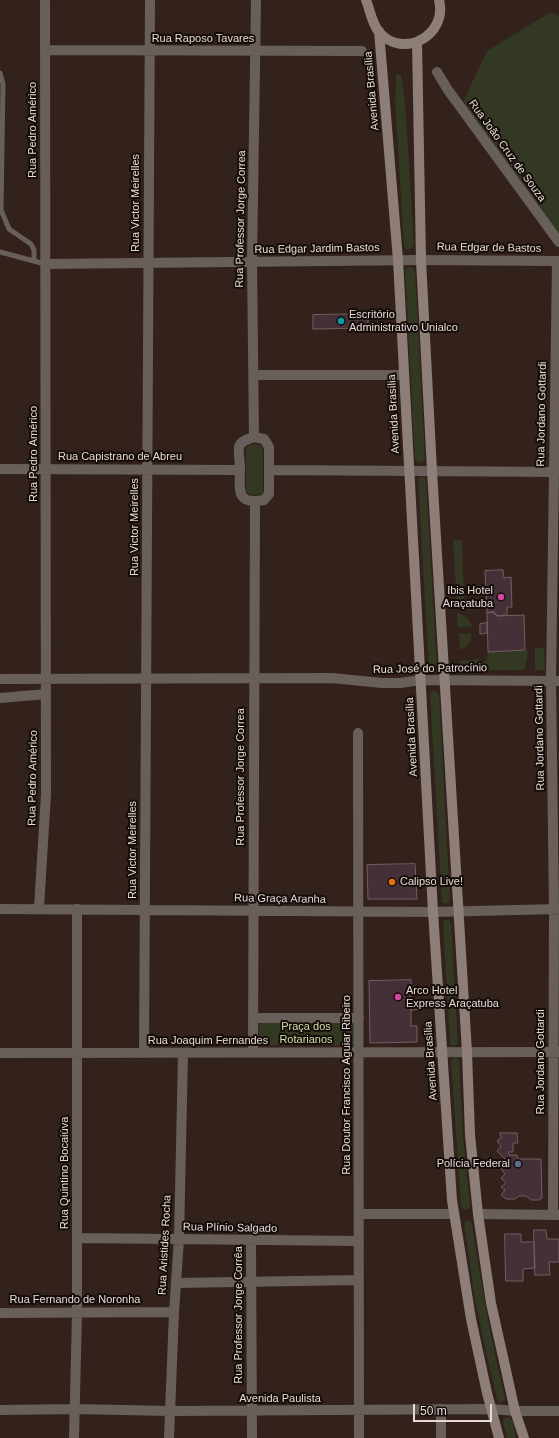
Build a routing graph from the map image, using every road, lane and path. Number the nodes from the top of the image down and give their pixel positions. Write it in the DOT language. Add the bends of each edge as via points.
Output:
graph roads {
  1 [pos="45,0"];
  2 [pos="150,0"];
  3 [pos="256,0"];
  4 [pos="366,0"];
  5 [pos="372,0"];
  6 [pos="443,0"];
  7 [pos="439,5"];
  8 [pos="371,12"];
  9 [pos="379,31"];
  10 [pos="417,42"];
  11 [pos="45,50"];
  12 [pos="149,50"];
  13 [pos="256,51"];
  14 [pos="362,51"];
  15 [pos="437,72"];
  16 [pos="0,73"];
  17 [pos="559,242"];
  18 [pos="0,252"];
  19 [pos="398,260"];
  20 [pos="421,260"];
  21 [pos="34,261"];
  22 [pos="558,261"];
  23 [pos="148,262"];
  24 [pos="252,262"];
  25 [pos="45,264"];
  26 [pos="254,375"];
  27 [pos="404,375"];
  28 [pos="254,437"];
  29 [pos="0,469"];
  30 [pos="46,469"];
  31 [pos="147,470"];
  32 [pos="240,470"];
  33 [pos="270,470"];
  34 [pos="409,470"];
  35 [pos="432,471"];
  36 [pos="556,472"];
  37 [pos="255,502"];
  38 [pos="46,678"];
  39 [pos="254,678"];
  40 [pos="4,679"];
  41 [pos="146,679"];
  42 [pos="421,680"];
  43 [pos="445,680"];
  44 [pos="555,681"];
  45 [pos="46,694"];
  46 [pos="4,698"];
  47 [pos="358,733"];
  48 [pos="39,908"];
  49 [pos="0,909"];
  50 [pos="77,909"];
  51 [pos="144,909"];
  52 [pos="557,909"];
  53 [pos="253,911"];
  54 [pos="358,912"];
  55 [pos="433,912"];
  56 [pos="458,912"];
  57 [pos="253,1018"];
  58 [pos="359,1018"];
  59 [pos="467,1052"];
  60 [pos="556,1052"];
  61 [pos="0,1053"];
  62 [pos="77,1053"];
  63 [pos="144,1053"];
  64 [pos="183,1053"];
  65 [pos="253,1053"];
  66 [pos="359,1053"];
  67 [pos="443,1053"];
  68 [pos="359,1214"];
  69 [pos="454,1214"];
  70 [pos="478,1214"];
  71 [pos="556,1215"];
  72 [pos="77,1238"];
  73 [pos="179,1239"];
  74 [pos="251,1240"];
  75 [pos="359,1241"];
  76 [pos="359,1280"];
  77 [pos="251,1282"];
  78 [pos="176,1283"];
  79 [pos="174,1312"];
  80 [pos="0,1313"];
  81 [pos="77,1313"];
  82 [pos="75,1409"];
  83 [pos="492,1409"];
  84 [pos="0,1410"];
  85 [pos="441,1410"];
  86 [pos="171,1411"];
  87 [pos="252,1411"];
  88 [pos="359,1411"];
  89 [pos="515,1411"];
  90 [pos="559,1411"];
  91 [pos="74,1438"];
  92 [pos="169,1438"];
  93 [pos="252,1438"];
  94 [pos="359,1438"];
  95 [pos="441,1438"];
  96 [pos="499,1438"];
  97 [pos="524,1438"];
  1 -- 11 [label="street, Rua Pedro Américo"];
  2 -- 12 [label="street, Rua Victor Meirelles"];
  3 -- 13 [label="street, Rua Professor Jorge Correa"];
  4 -- 8 [label="main road, Avenida Brasília"];
  5 -- 8 [label="main road, Avenida Brasília"];
  6 -- 7 [label="main road"];
  7 -- 10 [label="main road" via="438,21 433,30 426,38"];
  8 -- 9 [label="main road, Avenida Brasília" via="373,22"];
  9 -- 10 [label="main road" via="396,43"];
  9 -- 19 [label="main road, Avenida Brasília"];
  10 -- 20 [label="main road"];
  11 -- 12 [label="street, Rua Raposo Tavares"];
  11 -- 25 [label="street, Rua Pedro Américo"];
  12 -- 13 [label="street, Rua Raposo Tavares"];
  12 -- 23 [label="street, Rua Victor Meirelles"];
  13 -- 14 [label="street, Rua Raposo Tavares"];
  13 -- 24 [label="street, Rua Professor Jorge Correa"];
  15 -- 17 [label="street, Rua João Cruz de Souza"];
  16 -- 21 [label="lane" via="3,84 1,210 9,229 31,244"];
  18 -- 21 [label="lane"];
  19 -- 20 [label="street, Rua Edgar Jardim Bastos"];
  19 -- 24 [label="street, Rua Edgar Jardim Bastos"];
  19 -- 27 [label="main road, Avenida Brasília"];
  20 -- 22 [label="street, Rua Edgar de Bastos"];
  20 -- 35 [label="main road"];
  21 -- 25 [label="lane"];
  22 -- 36 [label="street, Rua Jordano Gottardi"];
  23 -- 24 [label="street, Rua Edgar Jardim Bastos"];
  23 -- 25 [label="street, Rua Edgar Jardim Bastos"];
  23 -- 31 [label="street, Rua Victor Meirelles"];
  24 -- 26 [label="street, Rua Professor Jorge Correa"];
  25 -- 30 [label="street, Rua Pedro Américo"];
  26 -- 27 [label="street"];
  26 -- 28 [label="street, Rua Professor Jorge Correa"];
  27 -- 34 [label="main road, Avenida Brasília"];
  28 -- 32 [label="street" via="244,440 239,446"];
  28 -- 33 [label="street" via="264,439 269,447"];
  29 -- 30 [label="street, Rua Capistrano de Abreu"];
  30 -- 31 [label="street, Rua Capistrano de Abreu"];
  30 -- 38 [label="street, Rua Pedro Américo"];
  31 -- 32 [label="street, Rua Capistrano de Abreu"];
  31 -- 41 [label="street, Rua Victor Meirelles"];
  32 -- 37 [label="street" via="240,493 245,499"];
  33 -- 34 [label="street"];
  33 -- 37 [label="street" via="269,494 264,500"];
  34 -- 35 [label="street"];
  34 -- 42 [label="main road, Avenida Brasília"];
  35 -- 36 [label="street"];
  35 -- 43 [label="main road"];
  36 -- 44 [label="street, Rua Jordano Gottardi"];
  37 -- 39 [label="street, Rua Professor Jorge Correa"];
  38 -- 40 [label="street"];
  38 -- 41 [label="street"];
  38 -- 45 [label="street, Rua Pedro Américo"];
  39 -- 41 [label="street, Rua José do Patrocínio"];
  39 -- 42 [label="street, Rua José do Patrocínio" via="345,678 369,683"];
  39 -- 53 [label="street, Rua Professor Jorge Correa"];
  40 -- 46 [label="street"];
  41 -- 51 [label="street, Rua Victor Meirelles"];
  42 -- 43 [label="street, Rua José do Patrocínio"];
  42 -- 55 [label="main road, Avenida Brasília"];
  43 -- 44 [label="street, Rua José do Patrocínio"];
  43 -- 56 [label="main road"];
  44 -- 52 [label="street, Rua Jordano Gottardi"];
  45 -- 46 [label="street"];
  45 -- 48 [label="street, Rua Pedro Américo" via="46,794"];
  47 -- 54 [label="street, Rua Doutor Francisco Aguiar Ribeiro"];
  48 -- 49 [label="street, Rua Graça Aranha"];
  48 -- 50 [label="street, Rua Graça Aranha"];
  50 -- 51 [label="street, Rua Graça Aranha"];
  50 -- 62 [label="street, Rua Quintino Bocaiúva"];
  51 -- 53 [label="street, Rua Graça Aranha"];
  51 -- 63 [label="street, Rua Victor Meirelles"];
  52 -- 56 [label="street, Rua Graça Aranha"];
  52 -- 60 [label="street, Rua Jordano Gottardi"];
  53 -- 54 [label="street, Rua Graça Aranha"];
  53 -- 57 [label="street, Rua Professor Jorge Correa"];
  54 -- 55 [label="street, Rua Graça Aranha"];
  54 -- 58 [label="street, Rua Doutor Francisco Aguiar Ribeiro"];
  55 -- 56 [label="street, Rua Graça Aranha"];
  55 -- 67 [label="main road, Avenida Brasília"];
  56 -- 59 [label="main road"];
  57 -- 58 [label="street"];
  57 -- 65 [label="street, Rua Professor Jorge Correa"];
  58 -- 66 [label="street, Rua Doutor Francisco Aguiar Ribeiro"];
  59 -- 60 [label="street, Rua Joaquim Fernandes"];
  59 -- 67 [label="street, Rua Joaquim Fernandes"];
  59 -- 70 [label="main road" via="470,1135"];
  60 -- 71 [label="street, Rua Jordano Gottardi"];
  61 -- 62 [label="street, Rua Joaquim Fernandes"];
  62 -- 63 [label="street, Rua Joaquim Fernandes"];
  62 -- 72 [label="street, Rua Quintino Bocaiúva"];
  63 -- 64 [label="street, Rua Joaquim Fernandes"];
  64 -- 65 [label="street, Rua Joaquim Fernandes"];
  64 -- 73 [label="street, Rua Aristides Rocha"];
  65 -- 66 [label="street, Rua Joaquim Fernandes"];
  66 -- 67 [label="street, Rua Joaquim Fernandes"];
  66 -- 68 [label="street, Rua Doutor Francisco Aguiar Ribeiro"];
  67 -- 69 [label="main road, Avenida Brasília"];
  68 -- 69 [label="street"];
  68 -- 75 [label="street, Rua Doutor Francisco Aguiar Ribeiro"];
  69 -- 83 [label="main road, Avenida Brasília" via="471,1319"];
  70 -- 71 [label="street"];
  70 -- 89 [label="main road" via="491,1303"];
  72 -- 73 [label="street, Rua Plínio Salgado"];
  72 -- 81 [label="street, Rua Quintino Bocaiúva"];
  73 -- 74 [label="street, Rua Plínio Salgado"];
  73 -- 78 [label="street, Rua Aristides Rocha"];
  74 -- 75 [label="street, Rua Plínio Salgado"];
  74 -- 77 [label="street, Rua Professor Jorge Corrêa"];
  75 -- 76 [label="street, Rua Doutor Francisco Aguiar Ribeiro"];
  76 -- 77 [label="street"];
  76 -- 88 [label="street, Rua Doutor Francisco Aguiar Ribeiro"];
  77 -- 78 [label="street"];
  77 -- 87 [label="street, Rua Professor Jorge Corrêa"];
  78 -- 79 [label="street, Rua Aristides Rocha"];
  79 -- 81 [label="street, Rua Fernando de Noronha"];
  79 -- 86 [label="street, Rua Aristides Rocha"];
  80 -- 81 [label="street, Rua Fernando de Noronha"];
  81 -- 82 [label="street, Rua Quintino Bocaiúva"];
  82 -- 84 [label="street, Avenida Paulista"];
  82 -- 86 [label="street, Avenida Paulista"];
  82 -- 91 [label="street, Rua Quintino Bocaiúva"];
  83 -- 85 [label="street, Avenida Paulista"];
  83 -- 89 [label="street, Avenida Paulista"];
  83 -- 96 [label="main road, Avenida Brasília"];
  85 -- 88 [label="street, Avenida Paulista"];
  85 -- 95 [label="street"];
  86 -- 87 [label="street, Avenida Paulista"];
  86 -- 92 [label="street, Rua Aristides Rocha"];
  87 -- 88 [label="street, Avenida Paulista"];
  87 -- 93 [label="street, Rua Professor Jorge Corrêa"];
  88 -- 94 [label="street, Rua Doutor Francisco Aguiar Ribeiro"];
  89 -- 90 [label="street, Avenida Paulista"];
  89 -- 97 [label="main road"];
}
